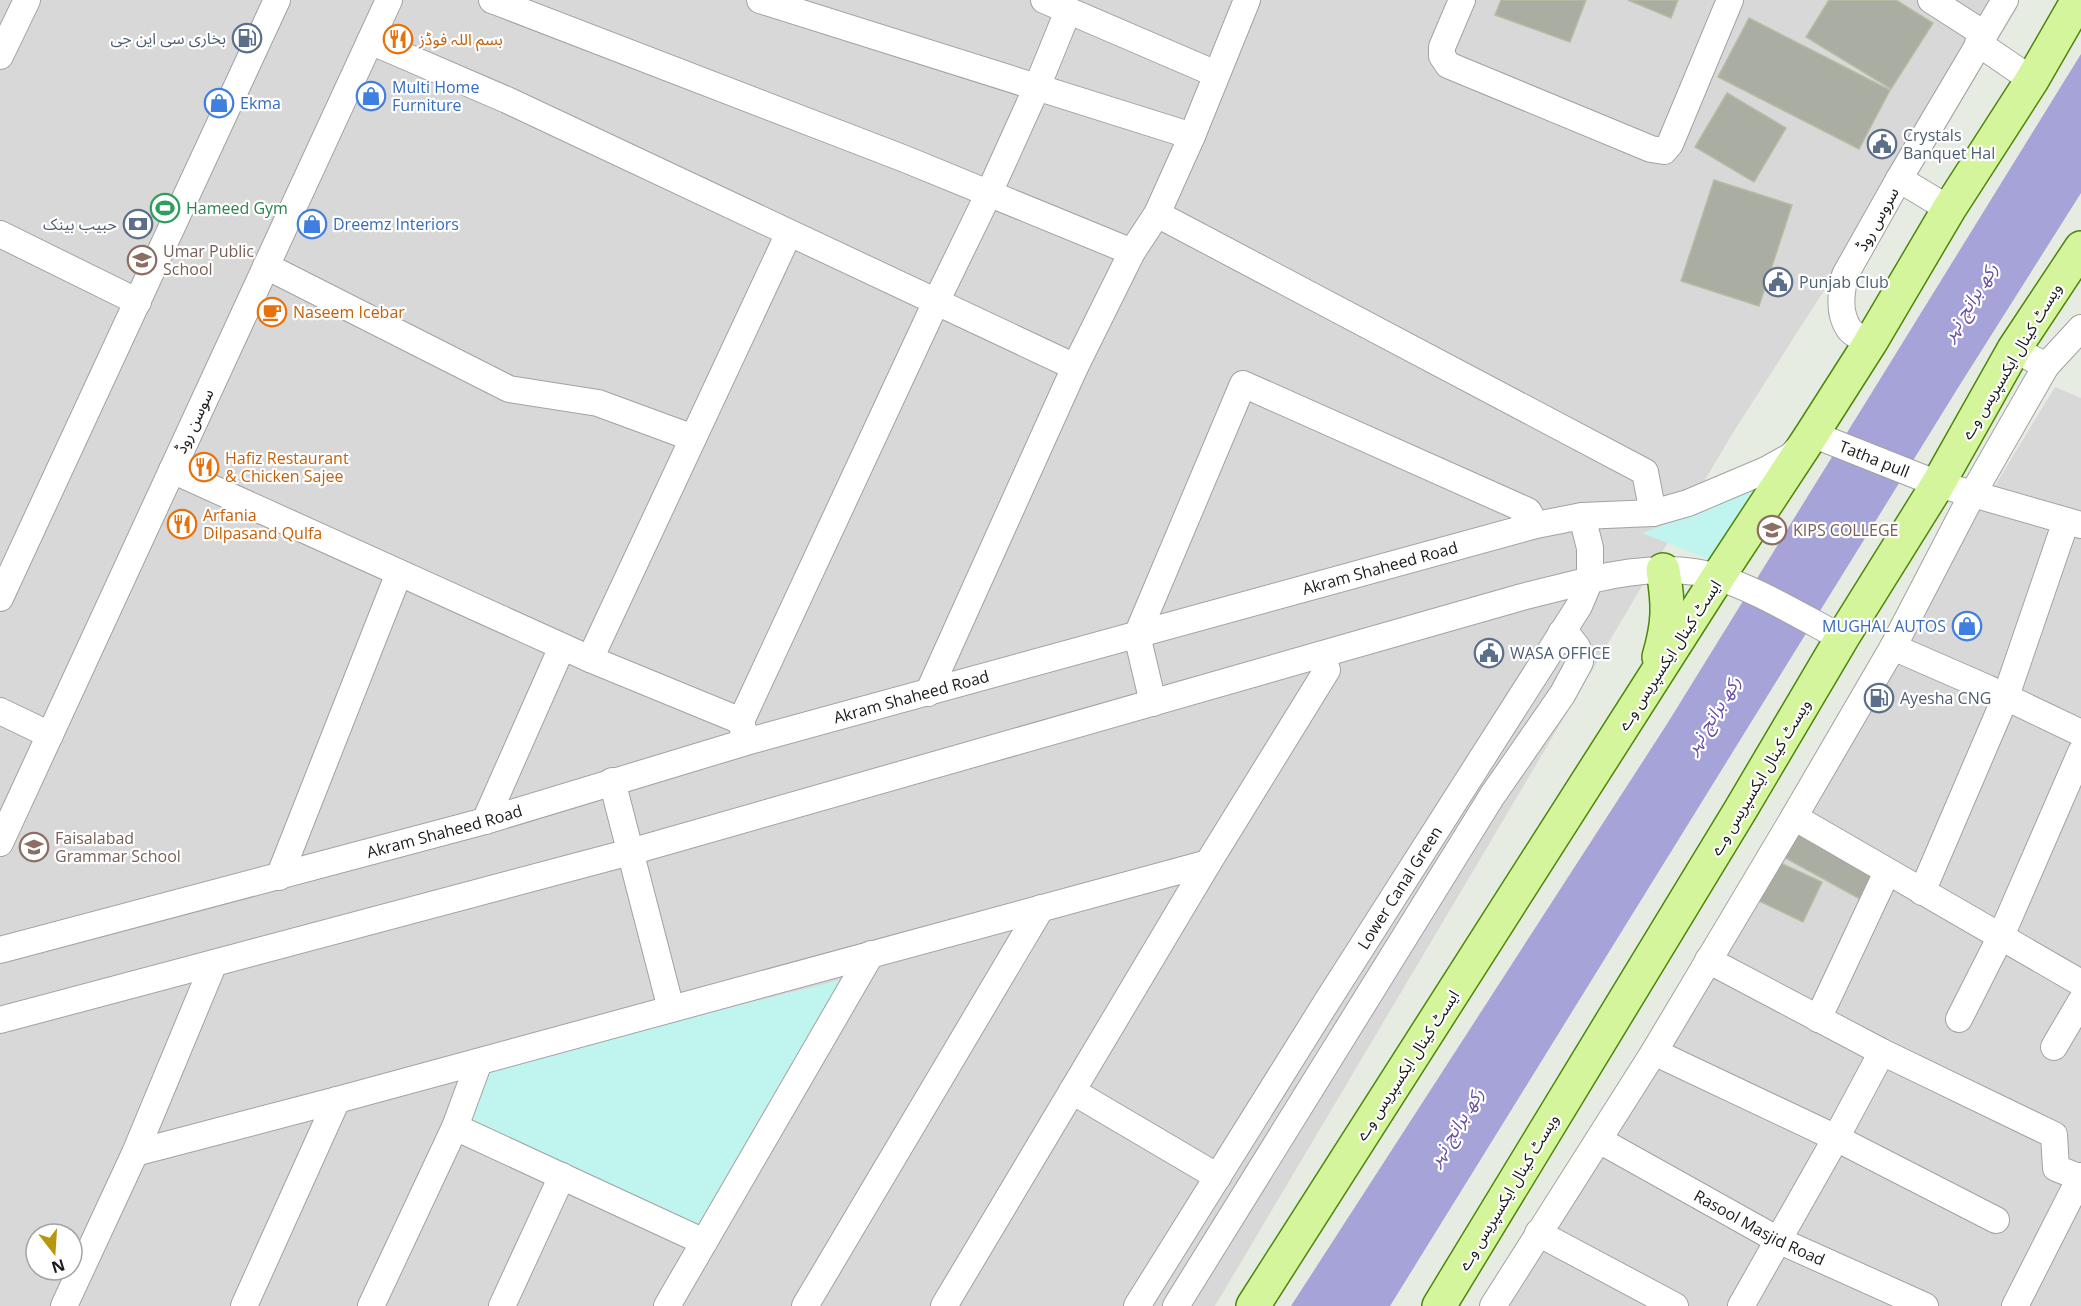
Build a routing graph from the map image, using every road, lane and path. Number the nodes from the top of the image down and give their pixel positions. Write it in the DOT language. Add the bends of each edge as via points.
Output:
graph roads {
  1 [pos="27,0"];
  2 [pos="277,0"];
  3 [pos="389,0"];
  4 [pos="492,0"];
  5 [pos="760,0"];
  6 [pos="1044,0"];
  7 [pos="1247,0"];
  8 [pos="1462,0"];
  9 [pos="1730,0"];
  10 [pos="1932,0"];
  11 [pos="2005,0"];
  12 [pos="2078,0"];
  13 [pos="1068,11"];
  14 [pos="1981,39"];
  15 [pos="370,41"];
  16 [pos="0,56"];
  17 [pos="1216,74"];
  18 [pos="2032,80"];
  19 [pos="1037,87"];
  20 [pos="1192,136"];
  21 [pos="1899,179"];
  22 [pos="989,193"];
  23 [pos="1949,209"];
  24 [pos="1157,214"];
  25 [pos="789,233"];
  26 [pos="0,234"];
  27 [pos="2081,248"];
  28 [pos="1132,252"];
  29 [pos="266,266"];
  30 [pos="138,302"];
  31 [pos="936,302"];
  32 [pos="2081,328"];
  33 [pos="1870,343"];
  34 [pos="2014,349"];
  35 [pos="2046,366"];
  36 [pos="1075,368"];
  37 [pos="1820,437"];
  38 [pos="693,438"];
  39 [pos="172,470"];
  40 [pos="1928,480"];
  41 [pos="1972,495"];
  42 [pos="1653,513"];
  43 [pos="1582,516"];
  44 [pos="2074,523"];
  45 [pos="1536,525"];
  46 [pos="1663,570"];
  47 [pos="399,573"];
  48 [pos="1590,580"];
  49 [pos="1730,582"];
  50 [pos="0,598"];
  51 [pos="1561,633"];
  52 [pos="1835,634"];
  53 [pos="1137,635"];
  54 [pos="562,647"];
  55 [pos="1893,647"];
  56 [pos="1323,655"];
  57 [pos="590,659"];
  58 [pos="928,693"];
  59 [pos="2006,696"];
  60 [pos="1153,703"];
  61 [pos="0,711"];
  62 [pos="1625,722"];
  63 [pos="744,731"];
  64 [pos="2081,733"];
  65 [pos="50,735"];
  66 [pos="2081,752"];
  67 [pos="612,781"];
  68 [pos="1794,817"];
  69 [pos="485,821"];
  70 [pos="0,843"];
  71 [pos="630,852"];
  72 [pos="1208,863"];
  73 [pos="1887,872"];
  74 [pos="279,877"];
  75 [pos="1922,892"];
  76 [pos="1041,908"];
  77 [pos="2001,936"];
  78 [pos="0,950"];
  79 [pos="871,954"];
  80 [pos="1708,960"];
  81 [pos="214,963"];
  82 [pos="2081,983"];
  83 [pos="2081,1001"];
  84 [pos="671,1009"];
  85 [pos="1818,1019"];
  86 [pos="1959,1019"];
  87 [pos="0,1020"];
  88 [pos="2054,1047"];
  89 [pos="1654,1052"];
  90 [pos="1882,1052"];
  91 [pos="478,1062"];
  92 [pos="1072,1091"];
  93 [pos="337,1100"];
  94 [pos="455,1127"];
  95 [pos="1836,1138"];
  96 [pos="1599,1140"];
  97 [pos="135,1153"];
  98 [pos="562,1176"];
  99 [pos="1218,1177"];
  100 [pos="2081,1177"];
  101 [pos="1996,1220"];
  102 [pos="1538,1233"];
  103 [pos="1778,1240"];
  104 [pos="704,1242"];
  105 [pos="375,1304"];
  106 [pos="64,1306"];
  107 [pos="244,1306"];
  108 [pos="502,1306"];
  109 [pos="667,1306"];
  110 [pos="805,1306"];
  111 [pos="944,1306"];
  112 [pos="1137,1306"];
  113 [pos="1176,1306"];
  114 [pos="1253,1306"];
  115 [pos="1439,1306"];
  116 [pos="1493,1306"];
  117 [pos="1675,1306"];
  118 [pos="1741,1306"];
  119 [pos="1925,1306"];
  120 [pos="2015,1306"];
  1 -- 16 [label="street"];
  2 -- 30 [label="street"];
  3 -- 15 [label="street, سوسن روڈ"];
  4 -- 22 [label="street"];
  5 -- 19 [label="street"];
  6 -- 13 [label="street"];
  7 -- 17 [label="street"];
  8 -- 9 [label="street" via="1442,47 1442,57 1448,65 1664,151"];
  10 -- 14 [label="street"];
  11 -- 14 [label="street, سروس روڈ"];
  12 -- 18 [label="main road, ایسٹ کینال ایکسپریس وے"];
  13 -- 17 [label="street"];
  13 -- 19 [label="street"];
  14 -- 18 [label="street"];
  14 -- 21 [label="street, سروس روڈ"];
  15 -- 25 [label="street" via="507,100"];
  15 -- 29 [label="street, سوسن روڈ"];
  17 -- 20 [label="street"];
  18 -- 23 [label="main road, ایسٹ کینال ایکسپریس وے"];
  19 -- 20 [label="street"];
  19 -- 22 [label="street"];
  20 -- 24 [label="street"];
  21 -- 23 [label="street"];
  21 -- 33 [label="street, سروس روڈ" via="1845,275 1841,293 1849,330"];
  22 -- 28 [label="street"];
  22 -- 31 [label="street"];
  23 -- 33 [label="main road, ایسٹ کینال ایکسپریس وے"];
  24 -- 28 [label="street"];
  24 -- 42 [label="street" via="1645,472"];
  25 -- 31 [label="street"];
  25 -- 38 [label="street"];
  26 -- 30 [label="street"];
  27 -- 34 [label="main road, ویسٹ کینال ایکسپریس وے"];
  28 -- 36 [label="street"];
  29 -- 38 [label="street" via="509,389 598,403"];
  29 -- 39 [label="street, سوسن روڈ"];
  30 -- 50 [label="street"];
  31 -- 36 [label="street"];
  31 -- 63 [label="street"];
  32 -- 35 [label="street"];
  33 -- 37 [label="main road, ایسٹ کینال ایکسپریس وے"];
  34 -- 35 [label="street"];
  34 -- 40 [label="main road, ویسٹ کینال ایکسپریس وے"];
  35 -- 41 [label="street"];
  36 -- 58 [label="street"];
  37 -- 40 [label="street, Tatha pull"];
  37 -- 42 [label="street, Akram Shaheed Road" via="1766,470 1688,503"];
  37 -- 49 [label="main road, ایسٹ کینال ایکسپریس وے"];
  38 -- 57 [label="street"];
  39 -- 47 [label="street"];
  39 -- 65 [label="street, سوسن روڈ"];
  40 -- 41 [label="street, Tatha pull"];
  40 -- 52 [label="main road, ویسٹ کینال ایکسپریس وے"];
  41 -- 44 [label="street, Tatha pull"];
  41 -- 55 [label="street"];
  42 -- 43 [label="street, Akram Shaheed Road"];
  43 -- 45 [label="street, Akram Shaheed Road"];
  43 -- 48 [label="street" via="1590,548"];
  44 -- 59 [label="street"];
  45 -- 53 [label="street, Akram Shaheed Road"];
  45 -- 53 [label="street" via="1528,511 1243,384"];
  46 -- 48 [label="street"];
  46 -- 49 [label="street" via="1694,572"];
  46 -- 62 [label="main road" via="1668,600 1666,635 1655,674"];
  47 -- 54 [label="street"];
  47 -- 74 [label="street"];
  48 -- 51 [label="street, Lower Canal Green"];
  48 -- 56 [label="street"];
  49 -- 52 [label="street"];
  49 -- 62 [label="main road, ایسٹ کینال ایکسپریس وے"];
  51 -- 99 [label="street, Lower Canal Green"];
  51 -- 113 [label="street" via="1578,647 1580,654 1580,662 1562,695 1492,796"];
  52 -- 115 [label="main road, ویسٹ کینال ایکسپریس وے" via="1735,820"];
  53 -- 58 [label="street, Akram Shaheed Road"];
  53 -- 60 [label="street"];
  54 -- 57 [label="street"];
  54 -- 69 [label="street"];
  55 -- 59 [label="street"];
  55 -- 68 [label="street"];
  56 -- 60 [label="street"];
  56 -- 72 [label="street" via="1327,670"];
  57 -- 63 [label="street"];
  58 -- 63 [label="street, Akram Shaheed Road"];
  59 -- 64 [label="street"];
  59 -- 75 [label="street"];
  60 -- 71 [label="street"];
  61 -- 65 [label="street"];
  62 -- 114 [label="main road, ایسٹ کینال ایکسپریس وے"];
  63 -- 67 [label="street, Akram Shaheed Road"];
  65 -- 70 [label="street, سوسن روڈ"];
  66 -- 77 [label="street"];
  67 -- 69 [label="street, Akram Shaheed Road"];
  67 -- 71 [label="street"];
  68 -- 73 [label="street"];
  68 -- 80 [label="street"];
  69 -- 74 [label="street, Akram Shaheed Road"];
  71 -- 81 [label="street"];
  71 -- 84 [label="street"];
  72 -- 76 [label="street"];
  72 -- 92 [label="street"];
  73 -- 75 [label="street"];
  73 -- 85 [label="street"];
  74 -- 78 [label="street, Akram Shaheed Road"];
  75 -- 77 [label="street"];
  76 -- 79 [label="street"];
  76 -- 110 [label="street"];
  77 -- 82 [label="street"];
  77 -- 86 [label="street"];
  79 -- 84 [label="street"];
  79 -- 104 [label="street"];
  80 -- 85 [label="street"];
  80 -- 89 [label="street"];
  81 -- 87 [label="street"];
  81 -- 97 [label="street"];
  83 -- 88 [label="street"];
  84 -- 91 [label="street"];
  85 -- 90 [label="street"];
  89 -- 95 [label="street"];
  89 -- 96 [label="street"];
  90 -- 95 [label="street"];
  90 -- 100 [label="street" via="2054,1135 2056,1168"];
  91 -- 93 [label="street"];
  91 -- 94 [label="street"];
  92 -- 99 [label="street"];
  92 -- 111 [label="street"];
  93 -- 97 [label="street"];
  93 -- 107 [label="street"];
  94 -- 98 [label="street"];
  94 -- 105 [label="street"];
  95 -- 101 [label="street"];
  95 -- 103 [label="street"];
  96 -- 102 [label="street"];
  96 -- 103 [label="street, Rasool Masjid Road"];
  97 -- 106 [label="street"];
  98 -- 104 [label="street"];
  98 -- 108 [label="street"];
  99 -- 112 [label="street, Lower Canal Green"];
  100 -- 120 [label="street"];
  102 -- 116 [label="street"];
  102 -- 117 [label="street"];
  103 -- 118 [label="street"];
  103 -- 119 [label="street, Rasool Masjid Road"];
  104 -- 109 [label="street"];
}
